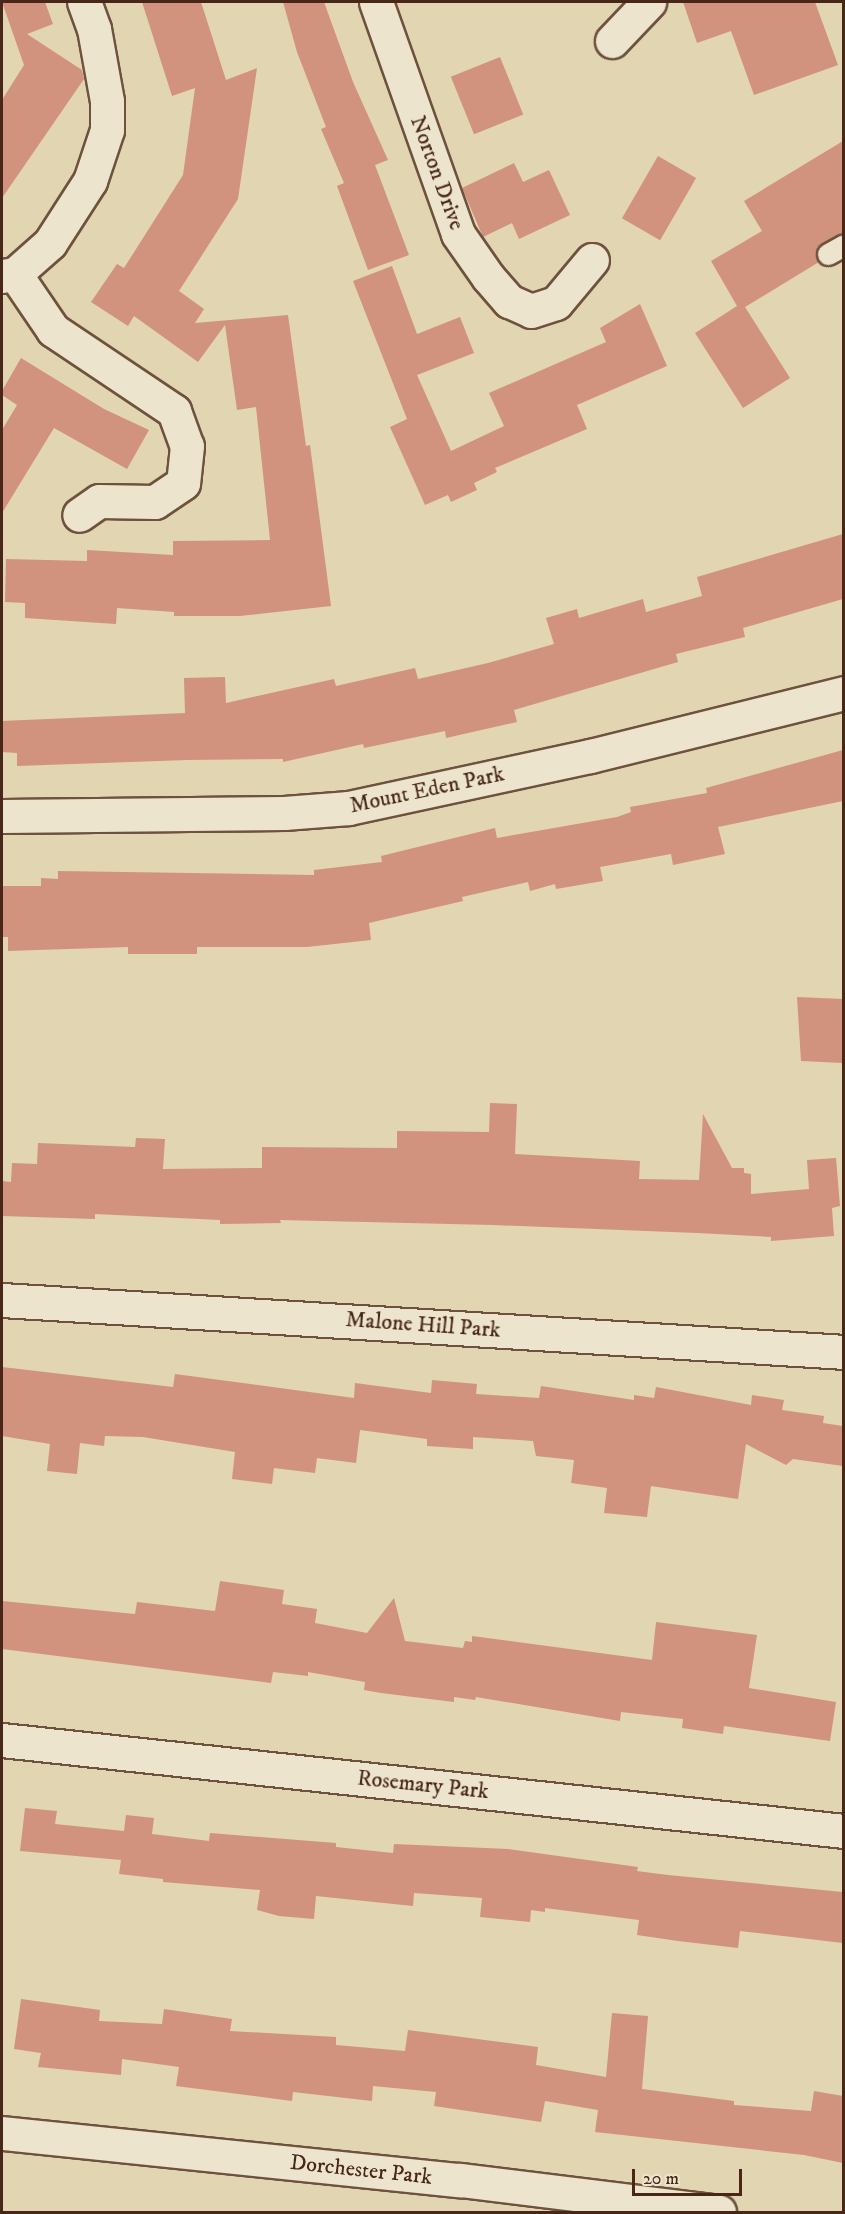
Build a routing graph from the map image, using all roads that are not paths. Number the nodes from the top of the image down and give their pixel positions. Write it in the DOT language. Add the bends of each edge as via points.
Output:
graph roads {
  1 [pos="84,2"];
  2 [pos="376,2"];
  3 [pos="649,2"];
  4 [pos="612,41"];
  5 [pos="592,260"];
  6 [pos="8,275"];
  7 [pos="79,515"];
  8 [pos="843,693"];
  9 [pos="2,816"];
  10 [pos="2,1300"];
  11 [pos="843,1352"];
  12 [pos="2,1740"];
  13 [pos="843,1831"];
  14 [pos="2,2133"];
  15 [pos="719,2212"];
  1 -- 6 [label="street" via="98,49 107,101 107,130 90,181 50,243"];
  2 -- 5 [label="street, Norton Drive" via="458,234 488,277 509,301 531,311 556,303"];
  3 -- 4 [label="street"];
  6 -- 7 [label="street" via="52,330 174,411 187,446 183,483 155,502 99,501"];
  8 -- 9 [label="street, Mount Eden Park" via="590,756 349,808 284,813"];
  10 -- 11 [label="street, Malone Hill Park"];
  12 -- 13 [label="street, Rosemary Park"];
  14 -- 15 [label="street, Dorchester Park" via="460,2180"];
}
